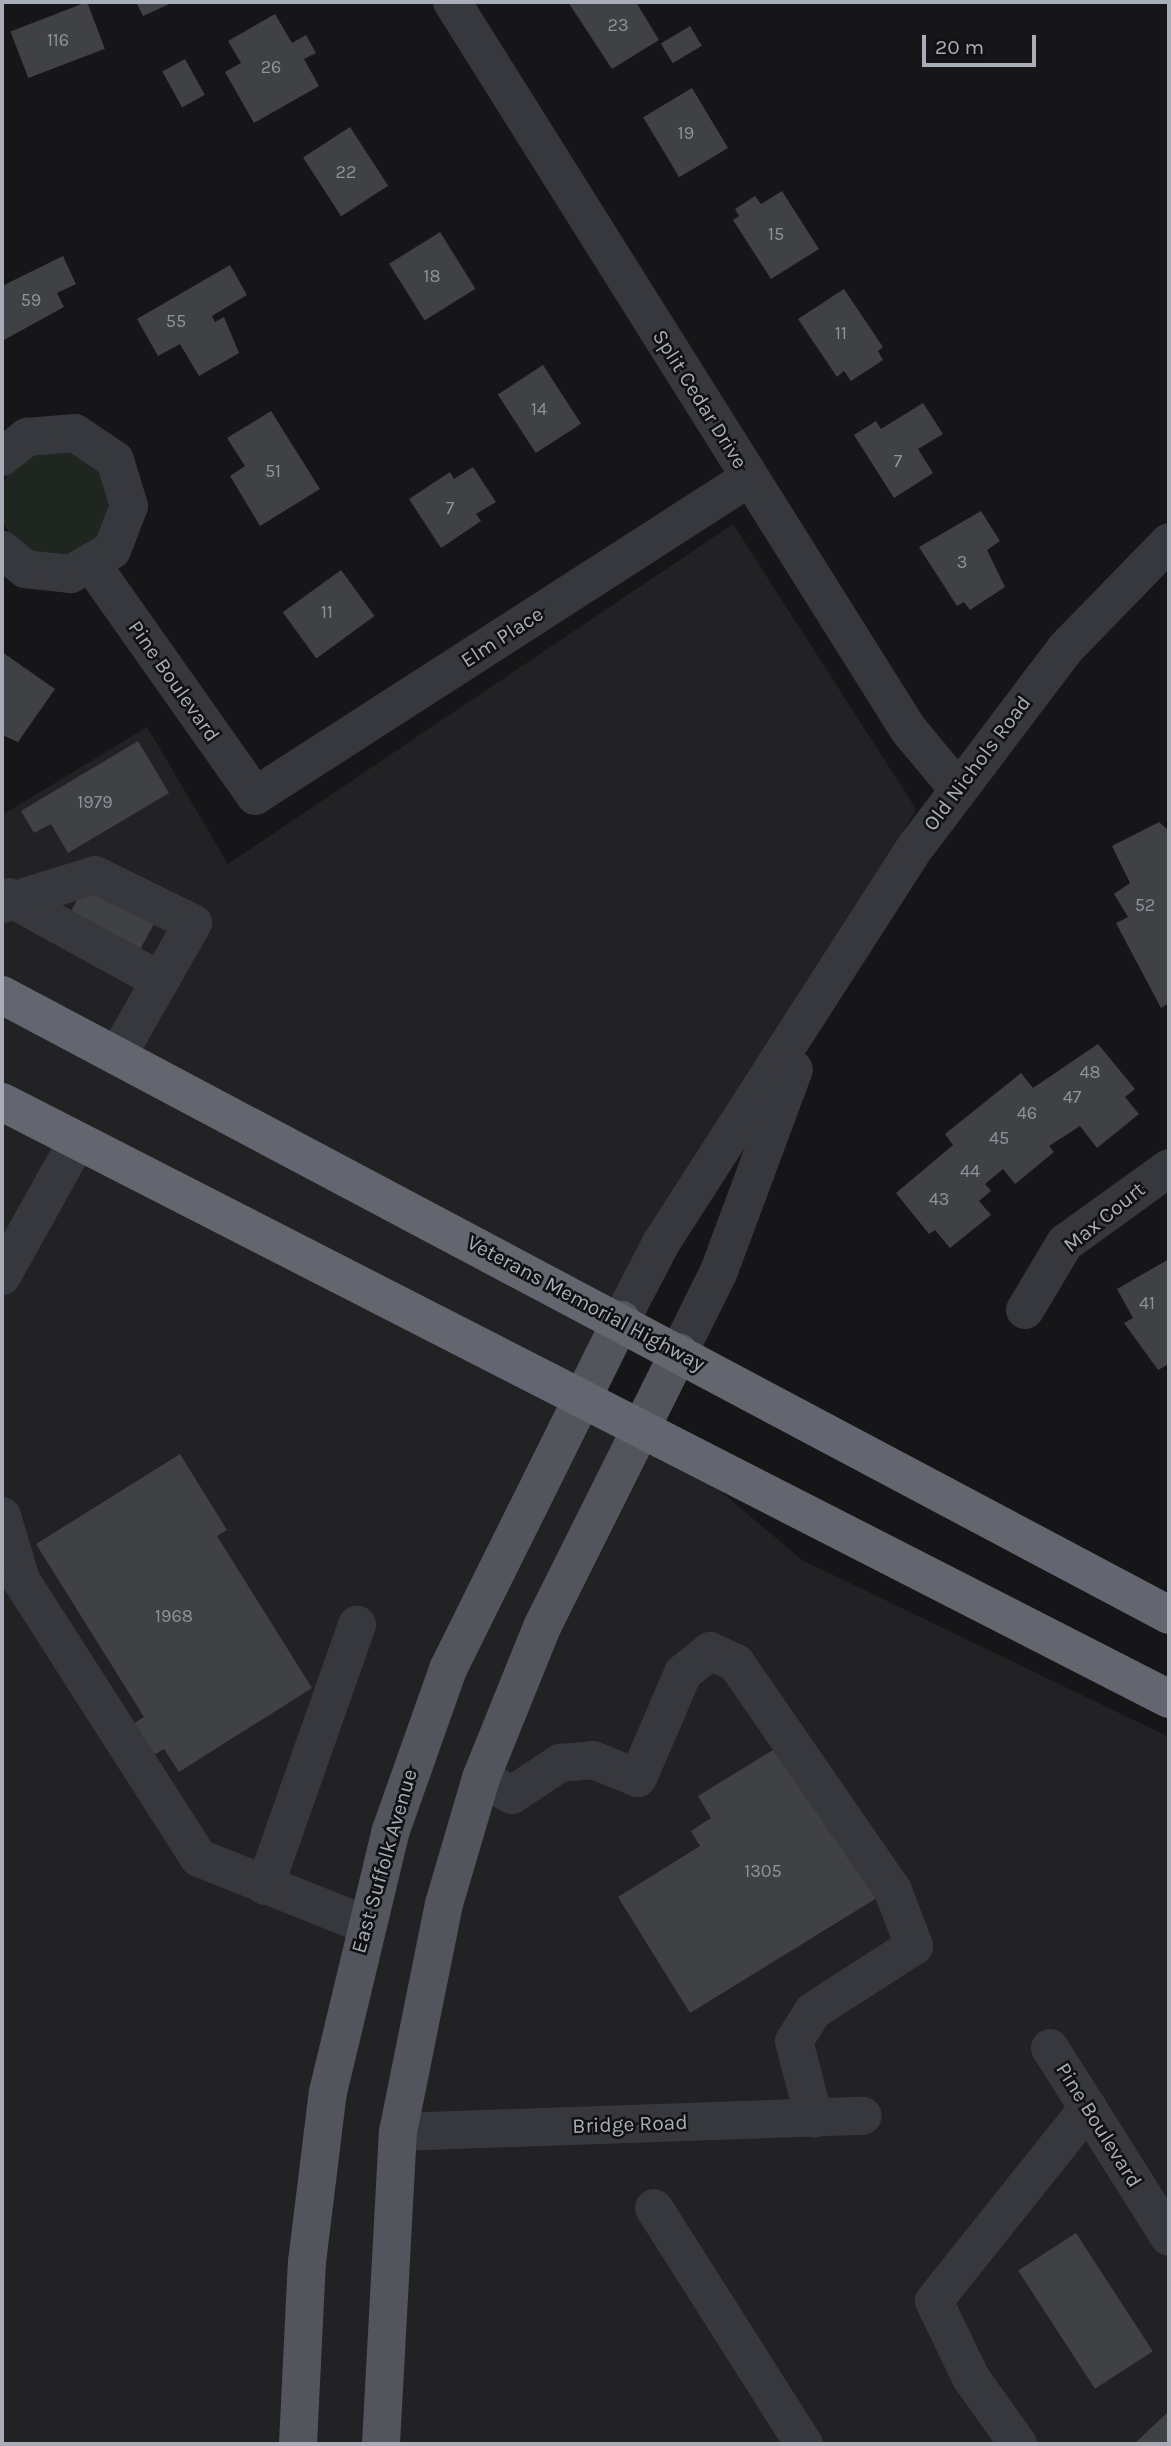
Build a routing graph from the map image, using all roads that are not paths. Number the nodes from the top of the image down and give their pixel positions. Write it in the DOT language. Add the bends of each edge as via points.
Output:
graph roads {
  1 [pos="452,2"];
  2 [pos="2,457"];
  3 [pos="749,478"];
  4 [pos="1169,542"];
  5 [pos="2,550"];
  6 [pos="93,566"];
  7 [pos="957,788"];
  8 [pos="255,796"];
  9 [pos="5,900"];
  10 [pos="158,979"];
  11 [pos="2,995"];
  12 [pos="817,1007"];
  13 [pos="117,1056"];
  14 [pos="2,1102"];
  15 [pos="77,1141"];
  16 [pos="1169,1168"];
  17 [pos="2,1276"];
  18 [pos="1024,1310"];
  19 [pos="621,1320"];
  20 [pos="679,1352"];
  21 [pos="581,1400"];
  22 [pos="640,1430"];
  23 [pos="2,1516"];
  24 [pos="1169,1615"];
  25 [pos="357,1625"];
  26 [pos="1169,1699"];
  27 [pos="481,1778"];
  28 [pos="265,1886"];
  29 [pos="364,1924"];
  30 [pos="1050,2048"];
  31 [pos="1088,2108"];
  32 [pos="863,2116"];
  33 [pos="814,2118"];
  34 [pos="398,2132"];
  35 [pos="654,2208"];
  36 [pos="1169,2237"];
  37 [pos="298,2444"];
  38 [pos="381,2444"];
  39 [pos="804,2444"];
  40 [pos="1018,2444"];
  1 -- 3 [label="street, Split Cedar Drive"];
  2 -- 6 [label="street" via="27,437 51,431 75,433 115,460 129,506 118,540"];
  3 -- 7 [label="street, Split Cedar Drive" via="908,729"];
  3 -- 8 [label="street, Elm Place"];
  4 -- 7 [label="street, Old Nichols Road" via="1065,649"];
  5 -- 6 [label="street" via="25,569 47,575"];
  6 -- 8 [label="street, Pine Boulevard"];
  7 -- 12 [label="street, Old Nichols Road"];
  9 -- 10 [label="street"];
  9 -- 10 [label="street" via="95,875 193,923"];
  10 -- 13 [label="street"];
  11 -- 13 [label="highway, Veterans Memorial Highway"];
  12 -- 19 [label="street, Old Nichols Road" via="660,1243"];
  12 -- 20 [label="street, Old Nichols Road" via="719,1271"];
  13 -- 19 [label="highway, Veterans Memorial Highway"];
  14 -- 15 [label="highway"];
  15 -- 17 [label="street"];
  15 -- 21 [label="highway"];
  16 -- 18 [label="street, Max Court" via="1065,1243"];
  19 -- 20 [label="highway, Veterans Memorial Highway"];
  19 -- 21 [label="main road, East Suffolk Avenue"];
  20 -- 22 [label="main road"];
  20 -- 24 [label="highway, Veterans Memorial Highway"];
  21 -- 22 [label="highway"];
  21 -- 29 [label="main road, East Suffolk Avenue" via="448,1670"];
  22 -- 26 [label="highway"];
  22 -- 27 [label="main road" via="542,1627"];
  23 -- 28 [label="street" via="22,1580 199,1858"];
  25 -- 28 [label="street"];
  27 -- 33 [label="street" via="512,1795 560,1763 593,1760 638,1778 683,1673 710,1651 736,1663 893,1891 914,1946 813,2011 794,2041"];
  27 -- 34 [label="main road" via="441,1917"];
  28 -- 29 [label="street"];
  29 -- 37 [label="main road, East Suffolk Avenue" via="316,2175"];
  30 -- 31 [label="street, Pine Boulevard"];
  31 -- 36 [label="street, Pine Boulevard"];
  31 -- 40 [label="street" via="934,2301 971,2378"];
  32 -- 33 [label="street, Bridge Road"];
  33 -- 34 [label="street, Bridge Road"];
  34 -- 38 [label="main road"];
  35 -- 39 [label="street"];
}
